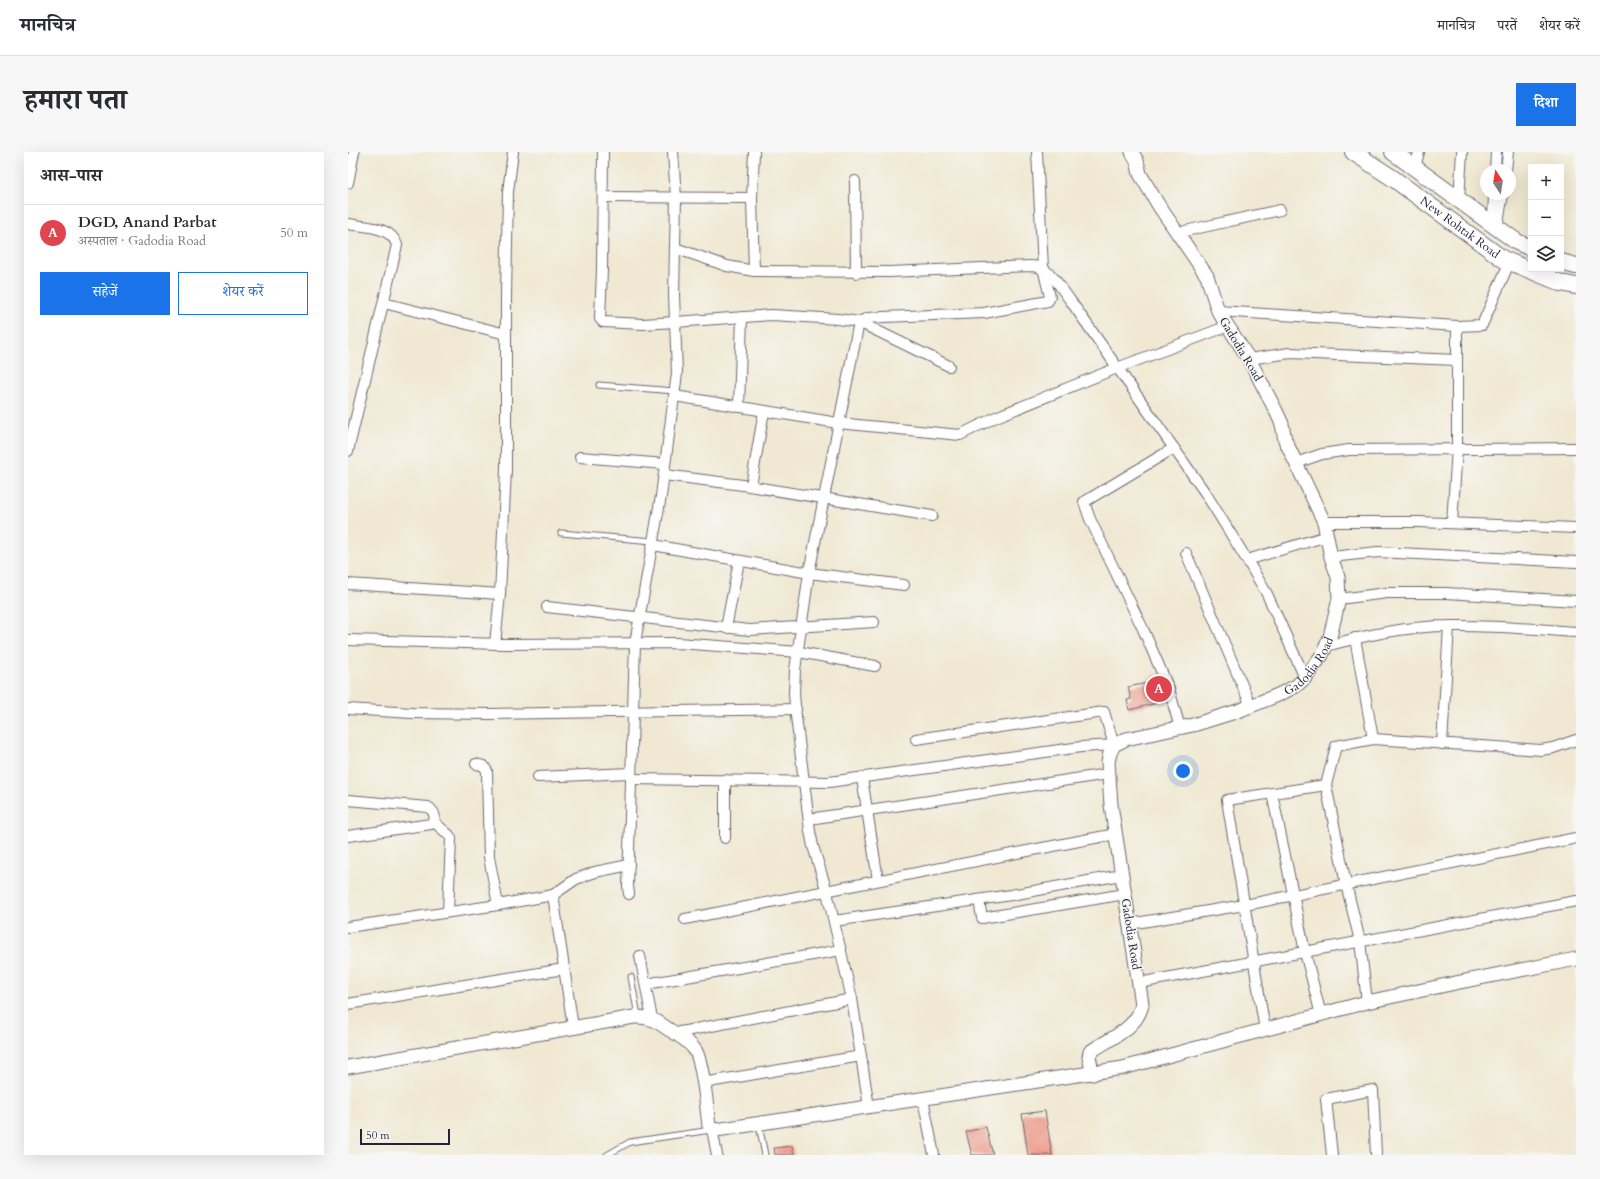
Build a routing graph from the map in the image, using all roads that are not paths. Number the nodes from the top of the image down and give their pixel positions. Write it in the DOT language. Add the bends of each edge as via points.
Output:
graph roads {
  1 [pos="354,152"];
  2 [pos="513,152"];
  3 [pos="603,152"];
  4 [pos="673,152"];
  5 [pos="754,152"];
  6 [pos="1037,152"];
  7 [pos="1132,152"];
  8 [pos="1353,152"];
  9 [pos="1393,152"];
  10 [pos="1419,152"];
  11 [pos="1462,152"];
  12 [pos="1496,152"];
  13 [pos="1508,152"];
  14 [pos="1495,164"];
  15 [pos="1507,164"];
  16 [pos="1415,168"];
  17 [pos="349,171"];
  18 [pos="855,181"];
  19 [pos="348,182"];
  20 [pos="603,197"];
  21 [pos="676,198"];
  22 [pos="752,198"];
  23 [pos="1459,200"];
  24 [pos="1494,200"];
  25 [pos="1502,200"];
  26 [pos="1280,210"];
  27 [pos="348,224"];
  28 [pos="1495,226"];
  29 [pos="1176,233"];
  30 [pos="1528,247"];
  31 [pos="675,248"];
  32 [pos="1510,262"];
  33 [pos="1564,263"];
  34 [pos="1576,266"];
  35 [pos="1043,268"];
  36 [pos="754,271"];
  37 [pos="856,273"];
  38 [pos="1576,286"];
  39 [pos="384,303"];
  40 [pos="1218,311"];
  41 [pos="742,317"];
  42 [pos="675,322"];
  43 [pos="859,322"];
  44 [pos="1228,326"];
  45 [pos="1457,326"];
  46 [pos="506,334"];
  47 [pos="1249,359"];
  48 [pos="1457,360"];
  49 [pos="949,366"];
  50 [pos="1117,368"];
  51 [pos="599,385"];
  52 [pos="675,394"];
  53 [pos="739,406"];
  54 [pos="764,411"];
  55 [pos="838,423"];
  56 [pos="1174,448"];
  57 [pos="1576,448"];
  58 [pos="1457,449"];
  59 [pos="348,451"];
  60 [pos="580,457"];
  61 [pos="665,464"];
  62 [pos="1296,464"];
  63 [pos="664,475"];
  64 [pos="751,486"];
  65 [pos="824,499"];
  66 [pos="932,516"];
  67 [pos="1324,522"];
  68 [pos="1452,523"];
  69 [pos="1576,528"];
  70 [pos="561,533"];
  71 [pos="1327,536"];
  72 [pos="653,543"];
  73 [pos="1186,554"];
  74 [pos="1331,557"];
  75 [pos="1248,560"];
  76 [pos="739,561"];
  77 [pos="1576,562"];
  78 [pos="809,573"];
  79 [pos="348,584"];
  80 [pos="904,586"];
  81 [pos="500,594"];
  82 [pos="1339,599"];
  83 [pos="1576,601"];
  84 [pos="547,607"];
  85 [pos="640,617"];
  86 [pos="874,622"];
  87 [pos="1449,626"];
  88 [pos="802,627"];
  89 [pos="726,628"];
  90 [pos="1576,632"];
  91 [pos="1355,638"];
  92 [pos="348,640"];
  93 [pos="635,643"];
  94 [pos="495,644"];
  95 [pos="1326,646"];
  96 [pos="799,652"];
  97 [pos="875,666"];
  98 [pos="1305,678"];
  99 [pos="1251,706"];
  100 [pos="348,709"];
  101 [pos="796,709"];
  102 [pos="633,711"];
  103 [pos="1180,728"];
  104 [pos="916,739"];
  105 [pos="1373,739"];
  106 [pos="1576,740"];
  107 [pos="1442,744"];
  108 [pos="1114,745"];
  109 [pos="476,764"];
  110 [pos="1108,774"];
  111 [pos="631,776"];
  112 [pos="538,777"];
  113 [pos="862,778"];
  114 [pos="725,780"];
  115 [pos="804,782"];
  116 [pos="1326,785"];
  117 [pos="1272,793"];
  118 [pos="348,800"];
  119 [pos="867,810"];
  120 [pos="809,819"];
  121 [pos="434,822"];
  122 [pos="1116,834"];
  123 [pos="348,836"];
  124 [pos="725,838"];
  125 [pos="1576,838"];
  126 [pos="629,865"];
  127 [pos="1122,875"];
  128 [pos="878,880"];
  129 [pos="1346,884"];
  130 [pos="827,892"];
  131 [pos="629,894"];
  132 [pos="1125,894"];
  133 [pos="553,895"];
  134 [pos="1294,895"];
  135 [pos="979,900"];
  136 [pos="1576,901"];
  137 [pos="498,905"];
  138 [pos="1243,905"];
  139 [pos="448,912"];
  140 [pos="685,919"];
  141 [pos="834,921"];
  142 [pos="1130,924"];
  143 [pos="348,927"];
  144 [pos="1360,942"];
  145 [pos="842,950"];
  146 [pos="1306,952"];
  147 [pos="640,956"];
  148 [pos="1576,959"];
  149 [pos="1252,962"];
  150 [pos="564,969"];
  151 [pos="632,977"];
  152 [pos="1139,983"];
  153 [pos="646,984"];
  154 [pos="852,1000"];
  155 [pos="1367,1002"];
  156 [pos="348,1004"];
  157 [pos="1321,1015"];
  158 [pos="638,1017"];
  159 [pos="652,1019"];
  160 [pos="573,1028"];
  161 [pos="1265,1030"];
  162 [pos="675,1032"];
  163 [pos="860,1056"];
  164 [pos="348,1067"];
  165 [pos="1093,1074"];
  166 [pos="703,1083"];
  167 [pos="923,1099"];
  168 [pos="869,1107"];
  169 [pos="759,1124"];
  170 [pos="712,1129"];
  171 [pos="607,1155"];
  172 [pos="717,1155"];
  173 [pos="765,1155"];
  174 [pos="934,1155"];
  175 [pos="1332,1155"];
  176 [pos="1376,1155"];
  1 -- 17 [label="street"];
  2 -- 46 [label="street" via="508,192"];
  3 -- 20 [label="street"];
  4 -- 21 [label="street"];
  5 -- 22 [label="street"];
  6 -- 35 [label="street"];
  7 -- 29 [label="street, Gadodia Road" via="1140,174"];
  8 -- 32 [label="main road, New Rohtak Road"];
  9 -- 16 [label="main road, New Rohtak Road"];
  10 -- 16 [label="street"];
  11 -- 23 [label="street"];
  12 -- 14 [label="street"];
  13 -- 15 [label="street"];
  16 -- 23 [label="main road, New Rohtak Road"];
  17 -- 19 [label="street"];
  18 -- 37 [label="street"];
  20 -- 21 [label="street"];
  20 -- 42 [label="street" via="601,321 644,324"];
  21 -- 22 [label="street"];
  21 -- 31 [label="street"];
  22 -- 36 [label="street"];
  23 -- 28 [label="main road, New Rohtak Road"];
  24 -- 28 [label="street"];
  25 -- 28 [label="street"];
  26 -- 29 [label="street"];
  27 -- 39 [label="street" via="387,232 395,238 397,249"];
  28 -- 30 [label="main road, New Rohtak Road"];
  29 -- 40 [label="street, Gadodia Road" via="1207,276"];
  31 -- 36 [label="street" via="727,266"];
  31 -- 42 [label="street"];
  32 -- 38 [label="main road, New Rohtak Road"];
  32 -- 45 [label="street" via="1482,325"];
  33 -- 34 [label="main road"];
  35 -- 37 [label="street" via="1031,266"];
  35 -- 43 [label="street" via="1050,297 1045,302 984,313 868,318"];
  35 -- 50 [label="street" via="1070,300"];
  36 -- 37 [label="street"];
  39 -- 46 [label="street"];
  39 -- 59 [label="street"];
  40 -- 44 [label="street, Gadodia Road"];
  40 -- 45 [label="street"];
  41 -- 42 [label="street"];
  41 -- 43 [label="street" via="785,315"];
  41 -- 53 [label="street"];
  42 -- 52 [label="street"];
  43 -- 49 [label="street"];
  43 -- 55 [label="street"];
  44 -- 47 [label="street, Gadodia Road"];
  44 -- 50 [label="street"];
  45 -- 48 [label="street"];
  46 -- 81 [label="street" via="506,470"];
  47 -- 48 [label="street" via="1290,353"];
  47 -- 62 [label="street, Gadodia Road" via="1282,424 1285,440"];
  48 -- 58 [label="street"];
  50 -- 55 [label="street" via="996,417 960,435"];
  50 -- 56 [label="street"];
  51 -- 52 [label="lane"];
  52 -- 53 [label="street"];
  52 -- 61 [label="street"];
  53 -- 54 [label="street"];
  54 -- 55 [label="street"];
  54 -- 64 [label="street"];
  55 -- 65 [label="street"];
  56 -- 75 [label="street"];
  56 -- 103 [label="street" via="1084,502 1170,689"];
  57 -- 58 [label="street"];
  58 -- 62 [label="street" via="1349,450 1322,454"];
  58 -- 68 [label="street"];
  60 -- 61 [label="street"];
  61 -- 63 [label="street"];
  62 -- 67 [label="street, Gadodia Road"];
  63 -- 64 [label="street"];
  63 -- 72 [label="street"];
  64 -- 65 [label="street"];
  65 -- 66 [label="street"];
  65 -- 78 [label="street"];
  67 -- 68 [label="street"];
  67 -- 71 [label="street, Gadodia Road"];
  68 -- 69 [label="street"];
  70 -- 72 [label="lane"];
  71 -- 74 [label="street, Gadodia Road"];
  71 -- 75 [label="street"];
  72 -- 76 [label="street"];
  72 -- 85 [label="street"];
  73 -- 99 [label="street"];
  74 -- 77 [label="street" via="1378,552"];
  74 -- 82 [label="street, Gadodia Road" via="1338,577"];
  75 -- 98 [label="street" via="1267,594"];
  76 -- 78 [label="street"];
  76 -- 89 [label="street"];
  78 -- 80 [label="street"];
  78 -- 88 [label="street"];
  79 -- 81 [label="street"];
  81 -- 94 [label="street"];
  82 -- 83 [label="street" via="1387,593 1446,593"];
  82 -- 95 [label="street, Gadodia Road"];
  84 -- 85 [label="street"];
  85 -- 89 [label="street"];
  85 -- 93 [label="street"];
  86 -- 88 [label="street"];
  87 -- 90 [label="street" via="1505,626"];
  87 -- 91 [label="street" via="1386,632"];
  87 -- 107 [label="street"];
  88 -- 89 [label="street" via="748,630"];
  88 -- 96 [label="street"];
  91 -- 95 [label="street"];
  91 -- 105 [label="street"];
  92 -- 94 [label="street"];
  93 -- 94 [label="street"];
  93 -- 96 [label="street" via="678,643"];
  93 -- 102 [label="street"];
  95 -- 98 [label="street, Gadodia Road"];
  96 -- 97 [label="street"];
  96 -- 101 [label="street" via="795,670"];
  98 -- 99 [label="street, Gadodia Road" via="1278,696"];
  99 -- 103 [label="street, Gadodia Road"];
  100 -- 102 [label="street" via="491,714"];
  101 -- 102 [label="street"];
  101 -- 115 [label="street"];
  102 -- 111 [label="street"];
  103 -- 108 [label="street, Gadodia Road" via="1126,739"];
  104 -- 108 [label="street" via="1104,712"];
  105 -- 107 [label="street"];
  105 -- 116 [label="street" via="1336,746"];
  106 -- 107 [label="street" via="1541,750"];
  108 -- 110 [label="street, Gadodia Road" via="1108,762"];
  108 -- 113 [label="street" via="1073,748"];
  109 -- 137 [label="street" via="484,766 487,770 489,857"];
  110 -- 119 [label="street"];
  110 -- 122 [label="street, Gadodia Road"];
  111 -- 112 [label="street"];
  111 -- 114 [label="street"];
  111 -- 126 [label="street"];
  113 -- 115 [label="street"];
  113 -- 119 [label="street"];
  114 -- 115 [label="street"];
  114 -- 124 [label="street"];
  115 -- 120 [label="street"];
  116 -- 117 [label="street"];
  116 -- 129 [label="street"];
  117 -- 134 [label="street"];
  117 -- 138 [label="street" via="1227,800"];
  118 -- 121 [label="street" via="428,807 434,813"];
  119 -- 120 [label="street"];
  119 -- 128 [label="street"];
  120 -- 130 [label="street" via="813,846"];
  121 -- 123 [label="street"];
  121 -- 139 [label="street" via="451,838"];
  122 -- 127 [label="street, Gadodia Road"];
  122 -- 128 [label="street"];
  125 -- 129 [label="street"];
  126 -- 131 [label="street"];
  126 -- 133 [label="street" via="576,879"];
  127 -- 132 [label="street, Gadodia Road"];
  127 -- 135 [label="street"];
  128 -- 130 [label="street"];
  129 -- 134 [label="street"];
  129 -- 144 [label="street"];
  130 -- 140 [label="street"];
  130 -- 141 [label="street"];
  132 -- 135 [label="street" via="982,918"];
  132 -- 142 [label="street, Gadodia Road"];
  133 -- 137 [label="street"];
  133 -- 150 [label="street"];
  134 -- 138 [label="street"];
  134 -- 146 [label="street"];
  135 -- 141 [label="street"];
  136 -- 144 [label="street"];
  137 -- 139 [label="street"];
  138 -- 142 [label="street"];
  138 -- 149 [label="street"];
  139 -- 143 [label="street"];
  141 -- 145 [label="street"];
  142 -- 152 [label="street, Gadodia Road"];
  144 -- 146 [label="street"];
  144 -- 155 [label="street"];
  145 -- 153 [label="street"];
  145 -- 154 [label="street"];
  146 -- 149 [label="street"];
  146 -- 157 [label="street"];
  147 -- 153 [label="street"];
  148 -- 155 [label="street"];
  149 -- 152 [label="street"];
  149 -- 161 [label="street"];
  150 -- 156 [label="street"];
  150 -- 160 [label="street"];
  151 -- 158 [label="lane"];
  152 -- 165 [label="street, Gadodia Road" via="1141,1009 1124,1031 1090,1052"];
  153 -- 159 [label="street"];
  154 -- 162 [label="street"];
  154 -- 163 [label="street"];
  155 -- 157 [label="street"];
  157 -- 161 [label="street"];
  158 -- 159 [label="street"];
  158 -- 160 [label="street"];
  159 -- 162 [label="street"];
  160 -- 164 [label="street"];
  161 -- 165 [label="street"];
  162 -- 166 [label="street" via="695,1050"];
  163 -- 166 [label="street"];
  163 -- 168 [label="street"];
  165 -- 167 [label="street"];
  166 -- 170 [label="street" via="709,1126"];
  167 -- 168 [label="street"];
  167 -- 174 [label="street"];
  168 -- 169 [label="street"];
  169 -- 170 [label="street"];
  169 -- 173 [label="lane"];
  170 -- 171 [label="lane" via="630,1142"];
  170 -- 172 [label="street"];
  175 -- 176 [label="street" via="1326,1099 1373,1090"];
}
